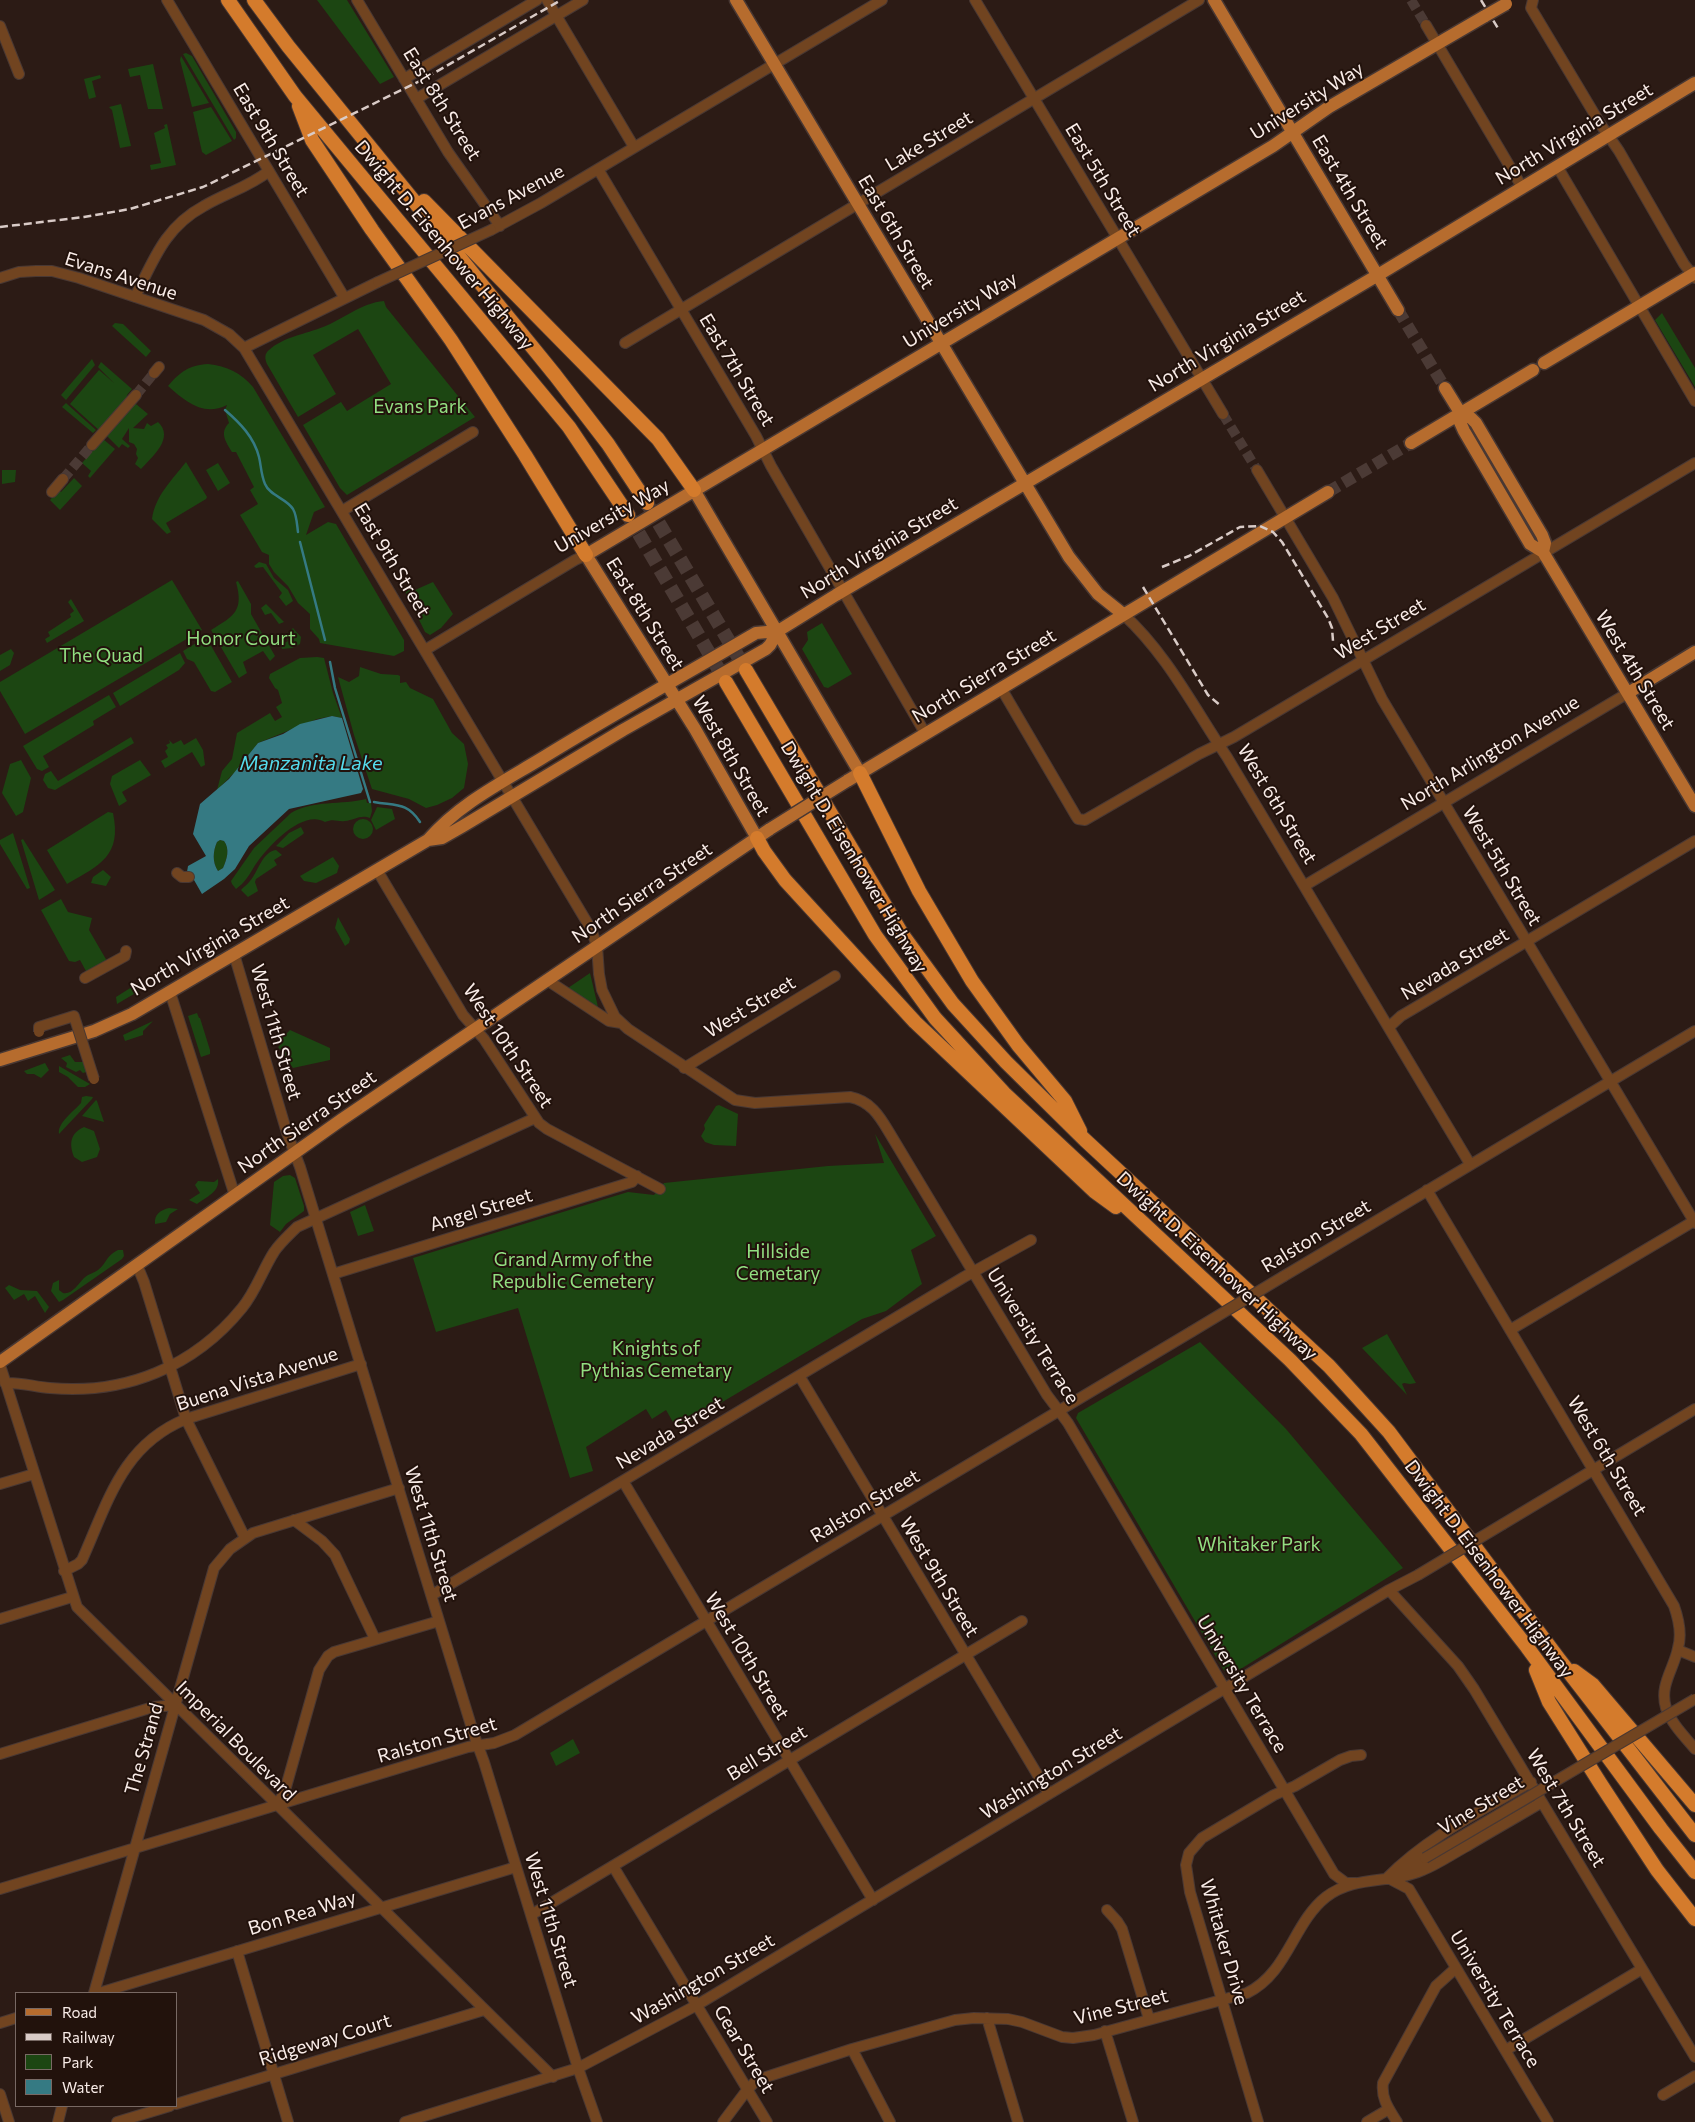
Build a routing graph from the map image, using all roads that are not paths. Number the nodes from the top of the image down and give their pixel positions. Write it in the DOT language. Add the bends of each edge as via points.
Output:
graph roads {
  1 [pos="167,0"];
  2 [pos="228,0"];
  3 [pos="254,0"];
  4 [pos="357,0"];
  5 [pos="537,0"];
  6 [pos="547,0"];
  7 [pos="583,0"];
  8 [pos="736,0"];
  9 [pos="882,0"];
  10 [pos="975,0"];
  11 [pos="1199,0"];
  12 [pos="1214,0"];
  13 [pos="1533,0"];
  14 [pos="1510,2"];
  15 [pos="556,16"];
  16 [pos="0,26"];
  17 [pos="1426,26"];
  18 [pos="1437,44"];
  19 [pos="774,64"];
  20 [pos="19,74"];
  21 [pos="404,80"];
  22 [pos="1695,84"];
  23 [pos="295,96"];
  24 [pos="1034,98"];
  25 [pos="416,99"];
  26 [pos="1292,132"];
  27 [pos="1608,136"];
  28 [pos="634,147"];
  29 [pos="375,152"];
  30 [pos="1556,166"];
  31 [pos="598,169"];
  32 [pos="269,171"];
  33 [pos="1522,187"];
  34 [pos="857,204"];
  35 [pos="496,228"];
  36 [pos="1117,238"];
  37 [pos="1378,274"];
  38 [pos="1694,275"];
  39 [pos="0,278"];
  40 [pos="135,297"];
  41 [pos="344,297"];
  42 [pos="1638,306"];
  43 [pos="681,309"];
  44 [pos="1398,310"];
  45 [pos="625,343"];
  46 [pos="940,343"];
  47 [pos="244,348"];
  48 [pos="1544,363"];
  49 [pos="1532,370"];
  50 [pos="1202,378"];
  51 [pos="1445,388"];
  52 [pos="136,394"];
  53 [pos="1695,401"];
  54 [pos="1223,414"];
  55 [pos="1461,414"];
  56 [pos="473,432"];
  57 [pos="1411,444"];
  58 [pos="92,445"];
  59 [pos="763,449"];
  60 [pos="1695,463"];
  61 [pos="1257,470"];
  62 [pos="63,480"];
  63 [pos="1026,483"];
  64 [pos="694,490"];
  65 [pos="52,492"];
  66 [pos="1328,492"];
  67 [pos="647,503"];
  68 [pos="342,511"];
  69 [pos="628,515"];
  70 [pos="1285,517"];
  71 [pos="1543,552"];
  72 [pos="586,555"];
  73 [pos="843,590"];
  74 [pos="1123,614"];
  75 [pos="778,631"];
  76 [pos="425,650"];
  77 [pos="1695,652"];
  78 [pos="1362,659"];
  79 [pos="746,670"];
  80 [pos="726,682"];
  81 [pos="1001,688"];
  82 [pos="672,692"];
  83 [pos="1628,693"];
  84 [pos="925,733"];
  85 [pos="1219,745"];
  86 [pos="860,773"];
  87 [pos="508,789"];
  88 [pos="1444,802"];
  89 [pos="1695,806"];
  90 [pos="757,838"];
  91 [pos="1695,841"];
  92 [pos="378,870"];
  93 [pos="177,873"];
  94 [pos="189,877"];
  95 [pos="1304,886"];
  96 [pos="1527,942"];
  97 [pos="597,946"];
  98 [pos="126,952"];
  99 [pos="234,954"];
  100 [pos="835,976"];
  101 [pos="85,978"];
  102 [pos="547,980"];
  103 [pos="170,992"];
  104 [pos="621,1023"];
  105 [pos="1389,1027"];
  106 [pos="476,1029"];
  107 [pos="1695,1031"];
  108 [pos="39,1032"];
  109 [pos="0,1060"];
  110 [pos="684,1068"];
  111 [pos="94,1079"];
  112 [pos="1611,1082"];
  113 [pos="535,1118"];
  114 [pos="1085,1140"];
  115 [pos="295,1153"];
  116 [pos="1470,1164"];
  117 [pos="637,1176"];
  118 [pos="660,1189"];
  119 [pos="1427,1190"];
  120 [pos="235,1196"];
  121 [pos="316,1218"];
  122 [pos="1694,1222"];
  123 [pos="1031,1240"];
  124 [pos="137,1265"];
  125 [pos="1191,1267"];
  126 [pos="973,1273"];
  127 [pos="333,1274"];
  128 [pos="1510,1330"];
  129 [pos="0,1363"];
  130 [pos="361,1364"];
  131 [pos="170,1367"];
  132 [pos="800,1377"];
  133 [pos="5,1383"];
  134 [pos="1695,1410"];
  135 [pos="1058,1411"];
  136 [pos="186,1419"];
  137 [pos="1593,1470"];
  138 [pos="34,1474"];
  139 [pos="623,1481"];
  140 [pos="0,1484"];
  141 [pos="399,1488"];
  142 [pos="883,1516"];
  143 [pos="294,1520"];
  144 [pos="245,1538"];
  145 [pos="64,1571"];
  146 [pos="1389,1590"];
  147 [pos="432,1595"];
  148 [pos="72,1596"];
  149 [pos="0,1619"];
  150 [pos="439,1621"];
  151 [pos="706,1621"];
  152 [pos="1022,1621"];
  153 [pos="375,1639"];
  154 [pos="1528,1647"];
  155 [pos="1678,1650"];
  156 [pos="966,1655"];
  157 [pos="1695,1657"];
  158 [pos="1558,1658"];
  159 [pos="1224,1689"];
  160 [pos="1695,1699"];
  161 [pos="175,1704"];
  162 [pos="1693,1743"];
  163 [pos="478,1745"];
  164 [pos="0,1754"];
  165 [pos="1361,1755"];
  166 [pos="789,1760"];
  167 [pos="1530,1782"];
  168 [pos="1285,1790"];
  169 [pos="1049,1794"];
  170 [pos="1542,1802"];
  171 [pos="276,1805"];
  172 [pos="1695,1805"];
  173 [pos="1695,1835"];
  174 [pos="135,1848"];
  175 [pos="613,1866"];
  176 [pos="516,1867"];
  177 [pos="1695,1872"];
  178 [pos="1387,1878"];
  179 [pos="1356,1884"];
  180 [pos="0,1889"];
  181 [pos="873,1900"];
  182 [pos="380,1908"];
  183 [pos="1107,1910"];
  184 [pos="531,1915"];
  185 [pos="1695,1919"];
  186 [pos="237,1951"];
  187 [pos="1456,1968"];
  188 [pos="1642,1968"];
  189 [pos="94,1992"];
  190 [pos="103,1992"];
  191 [pos="1221,2000"];
  192 [pos="697,2005"];
  193 [pos="484,2010"];
  194 [pos="15,2018"];
  195 [pos="987,2018"];
  196 [pos="1150,2019"];
  197 [pos="0,2023"];
  198 [pos="1105,2031"];
  199 [pos="852,2050"];
  200 [pos="1506,2050"];
  201 [pos="1695,2058"];
  202 [pos="578,2068"];
  203 [pos="274,2074"];
  204 [pos="1695,2076"];
  205 [pos="553,2077"];
  206 [pos="747,2090"];
  207 [pos="0,2094"];
  208 [pos="1663,2095"];
  209 [pos="178,2103"];
  210 [pos="62,2107"];
  211 [pos="167,2107"];
  212 [pos="1389,2109"];
  213 [pos="8,2122"];
  214 [pos="58,2122"];
  215 [pos="117,2122"];
  216 [pos="288,2122"];
  217 [pos="404,2122"];
  218 [pos="597,2122"];
  219 [pos="723,2122"];
  220 [pos="767,2122"];
  221 [pos="890,2122"];
  222 [pos="1018,2122"];
  223 [pos="1133,2122"];
  224 [pos="1258,2122"];
  225 [pos="1367,2122"];
  226 [pos="1397,2122"];
  227 [pos="1548,2122"];
  1 -- 32 [label="street, East 9th Street"];
  2 -- 23 [label="highway, Dwight D. Eisenhower Highway"];
  3 -- 29 [label="highway, Dwight D. Eisenhower Highway"];
  4 -- 21 [label="street, East 8th Street"];
  5 -- 21 [label="street"];
  6 -- 15 [label="street"];
  7 -- 15 [label="street"];
  8 -- 19 [label="main road, East 6th Street"];
  9 -- 19 [label="street, Evans Avenue"];
  10 -- 24 [label="street, East 5th Street"];
  11 -- 24 [label="street, Lake Street"];
  12 -- 26 [label="main road, East 4th Street"];
  13 -- 27 [label="street" via="1531,8"];
  14 -- 18 [label="main road, University Way, bridge"];
  15 -- 25 [label="street"];
  15 -- 28 [label="street"];
  16 -- 20 [label="street"];
  17 -- 18 [label="street"];
  18 -- 26 [label="main road, University Way"];
  18 -- 33 [label="street"];
  19 -- 28 [label="street, Evans Avenue"];
  19 -- 34 [label="main road, East 6th Street"];
  21 -- 25 [label="street, East 8th Street"];
  22 -- 27 [label="main road, North Virginia Street"];
  23 -- 69 [label="highway, Dwight D. Eisenhower Highway" via="548,400"];
  23 -- 72 [label="highway" via="312,140 447,334"];
  24 -- 34 [label="street, Lake Street"];
  24 -- 36 [label="street, East 5th Street"];
  25 -- 35 [label="street, East 8th Street"];
  26 -- 36 [label="main road, University Way"];
  26 -- 37 [label="main road, East 4th Street"];
  27 -- 30 [label="main road, North Virginia Street"];
  27 -- 38 [label="street"];
  28 -- 31 [label="street, Evans Avenue"];
  29 -- 64 [label="highway" via="658,439"];
  29 -- 67 [label="highway, Dwight D. Eisenhower Highway" via="608,444"];
  30 -- 33 [label="main road, North Virginia Street"];
  30 -- 42 [label="street"];
  31 -- 35 [label="street, Evans Avenue"];
  31 -- 43 [label="street, East 7th Street"];
  32 -- 40 [label="street" via="254,183 187,216 167,235"];
  32 -- 41 [label="street, East 9th Street"];
  33 -- 37 [label="main road, North Virginia Street"];
  34 -- 43 [label="street, Lake Street"];
  34 -- 46 [label="main road, East 6th Street"];
  35 -- 41 [label="street, Evans Avenue, bridge"];
  36 -- 46 [label="main road, University Way"];
  36 -- 50 [label="street, East 5th Street"];
  37 -- 44 [label="main road"];
  37 -- 50 [label="main road, North Virginia Street"];
  38 -- 42 [label="main road"];
  39 -- 40 [label="street, Evans Avenue" via="19,272 52,271"];
  40 -- 47 [label="street, Evans Avenue" via="212,323"];
  41 -- 47 [label="street, Evans Avenue"];
  42 -- 48 [label="main road"];
  42 -- 53 [label="street"];
  43 -- 45 [label="street, Lake Street"];
  43 -- 59 [label="street, East 7th Street"];
  46 -- 59 [label="main road, University Way"];
  46 -- 63 [label="main road, East 6th Street"];
  47 -- 68 [label="street, East 9th Street"];
  49 -- 55 [label="main road"];
  50 -- 54 [label="street"];
  50 -- 63 [label="main road, North Virginia Street"];
  51 -- 55 [label="main road, West 4th Street"];
  52 -- 58 [label="street"];
  55 -- 57 [label="main road"];
  55 -- 71 [label="main road, West 4th Street" via="1464,431 1530,544"];
  56 -- 68 [label="street"];
  59 -- 64 [label="main road, University Way"];
  59 -- 73 [label="street, East 7th Street"];
  60 -- 71 [label="street, West Street"];
  61 -- 70 [label="street, West 5th Street"];
  62 -- 65 [label="street"];
  63 -- 73 [label="main road, North Virginia Street"];
  63 -- 74 [label="main road, West 6th Street" via="1078,570 1098,594"];
  64 -- 72 [label="main road, University Way"];
  64 -- 75 [label="main road"];
  66 -- 70 [label="main road, North Sierra Street"];
  68 -- 76 [label="street, East 9th Street"];
  70 -- 74 [label="main road, North Sierra Street"];
  70 -- 78 [label="street, West 5th Street" via="1333,598"];
  71 -- 78 [label="street, West Street"];
  71 -- 83 [label="main road, West 4th Street"];
  72 -- 76 [label="street, University Way"];
  72 -- 82 [label="main road, East 8th Street"];
  73 -- 75 [label="main road, North Virginia Street"];
  73 -- 84 [label="street"];
  74 -- 81 [label="main road, North Sierra Street"];
  74 -- 85 [label="street, West 6th Street" via="1170,668"];
  75 -- 82 [label="main road, North Virginia Street" via="766,649"];
  75 -- 82 [label="main road, North Virginia Street" via="756,632"];
  75 -- 86 [label="main road"];
  76 -- 87 [label="street, East 9th Street"];
  77 -- 83 [label="main road, North Arlington Avenue"];
  78 -- 85 [label="street, West Street"];
  78 -- 88 [label="street, West 5th Street" via="1382,699"];
  79 -- 114 [label="highway, Dwight D. Eisenhower Highway" via="902,934 926,969 982,1037"];
  80 -- 125 [label="highway, Dwight D. Eisenhower Highway" via="875,935 935,1018 1004,1093"];
  81 -- 84 [label="main road, North Sierra Street"];
  81 -- 85 [label="street, West Street" via="1081,820"];
  82 -- 87 [label="main road, North Virginia Street"];
  82 -- 87 [label="main road, North Virginia Street"];
  82 -- 90 [label="main road, West 8th Street"];
  83 -- 88 [label="street, North Arlington Avenue"];
  83 -- 89 [label="main road, West 4th Street"];
  84 -- 86 [label="main road, North Sierra Street"];
  85 -- 95 [label="street, West 6th Street"];
  86 -- 90 [label="main road, North Sierra Street, bridge"];
  86 -- 114 [label="highway" via="919,890 962,964 988,1005 1066,1101"];
  87 -- 92 [label="main road, North Virginia Street" via="442,838 428,840"];
  87 -- 97 [label="street" via="591,929"];
  88 -- 95 [label="street, North Arlington Avenue"];
  88 -- 96 [label="street, West 5th Street"];
  90 -- 97 [label="main road, North Sierra Street"];
  90 -- 125 [label="highway" via="785,880 915,1022 1094,1191"];
  91 -- 96 [label="street, Nevada Street"];
  92 -- 99 [label="main road, North Virginia Street"];
  92 -- 106 [label="street, West 10th Street" via="464,1015"];
  93 -- 94 [label="street"];
  95 -- 105 [label="street, West 6th Street"];
  96 -- 105 [label="street, Nevada Street" via="1409,1011"];
  96 -- 112 [label="street, West 5th Street"];
  97 -- 102 [label="main road, North Sierra Street"];
  97 -- 104 [label="street, University Terrace" via="604,997"];
  98 -- 101 [label="street" via="125,956"];
  99 -- 103 [label="main road, North Virginia Street"];
  99 -- 115 [label="street, West 11th Street"];
  100 -- 110 [label="street, West Street"];
  102 -- 104 [label="street" via="609,1021"];
  102 -- 106 [label="main road, North Sierra Street"];
  103 -- 109 [label="main road, North Virginia Street" via="99,1029"];
  103 -- 120 [label="street"];
  104 -- 110 [label="street, University Terrace"];
  105 -- 116 [label="street, West 6th Street"];
  106 -- 113 [label="street, West 10th Street"];
  106 -- 115 [label="main road, North Sierra Street"];
  107 -- 112 [label="street, Ralston Street"];
  108 -- 111 [label="street, bridge" via="38,1027 74,1016"];
  110 -- 126 [label="street, University Terrace" via="726,1096 744,1103 850,1097 864,1102 880,1117"];
  112 -- 116 [label="street, Ralston Street"];
  112 -- 122 [label="street, West 5th Street"];
  113 -- 117 [label="street, West 10th Street" via="542,1127"];
  113 -- 121 [label="street"];
  114 -- 158 [label="highway, Dwight D. Eisenhower Highway" via="1329,1366 1363,1402 1389,1432"];
  115 -- 120 [label="main road, North Sierra Street"];
  115 -- 121 [label="street, West 11th Street"];
  116 -- 119 [label="street, Ralston Street"];
  117 -- 118 [label="street, West 10th Street"];
  117 -- 127 [label="street, Angel Street" via="632,1182"];
  119 -- 128 [label="street, West 6th Street"];
  119 -- 135 [label="street, Ralston Street, bridge"];
  120 -- 124 [label="main road, North Sierra Street"];
  121 -- 127 [label="street, West 11th Street"];
  121 -- 131 [label="street" via="297,1227 274,1251 251,1296 219,1334"];
  122 -- 128 [label="street"];
  123 -- 126 [label="street, Nevada Street"];
  124 -- 129 [label="main road, North Sierra Street"];
  124 -- 131 [label="street"];
  125 -- 154 [label="highway, Dwight D. Eisenhower Highway" via="1290,1360 1361,1434"];
  126 -- 132 [label="street, Nevada Street"];
  126 -- 135 [label="street, University Terrace"];
  127 -- 130 [label="street, West 11th Street"];
  128 -- 137 [label="street, West 6th Street"];
  129 -- 133 [label="street, Imperial Boulevard"];
  130 -- 136 [label="street, Buena Vista Avenue"];
  130 -- 141 [label="street, West 11th Street"];
  131 -- 133 [label="street" via="132,1382 92,1389"];
  131 -- 136 [label="street"];
  132 -- 139 [label="street, Nevada Street"];
  132 -- 142 [label="street, West 9th Street"];
  133 -- 138 [label="street, Imperial Boulevard"];
  134 -- 137 [label="street, Washington Street"];
  135 -- 142 [label="street, Ralston Street"];
  135 -- 159 [label="street, University Terrace"];
  136 -- 144 [label="street"];
  136 -- 145 [label="street, Buena Vista Avenue" via="162,1431 128,1465 112,1488 82,1560"];
  137 -- 146 [label="street, Washington Street, bridge"];
  137 -- 155 [label="street, West 6th Street" via="1674,1606 1680,1628"];
  138 -- 140 [label="street"];
  138 -- 145 [label="street, Imperial Boulevard"];
  139 -- 147 [label="street, Nevada Street"];
  139 -- 151 [label="street, West 10th Street"];
  141 -- 143 [label="street, The Strand"];
  141 -- 147 [label="street, West 11th Street"];
  142 -- 151 [label="street, Ralston Street"];
  142 -- 156 [label="street, West 9th Street"];
  143 -- 144 [label="street, The Strand"];
  143 -- 153 [label="street" via="336,1555"];
  144 -- 161 [label="street, The Strand" via="230,1549 214,1568"];
  145 -- 148 [label="street, Imperial Boulevard"];
  146 -- 159 [label="street, Washington Street"];
  146 -- 167 [label="street, West 7th Street" via="1466,1677"];
  147 -- 150 [label="street, West 11th Street"];
  148 -- 149 [label="street"];
  148 -- 161 [label="street, Imperial Boulevard" via="77,1607"];
  150 -- 153 [label="street"];
  150 -- 163 [label="street, West 11th Street"];
  151 -- 163 [label="street, Ralston Street" via="514,1735"];
  151 -- 166 [label="street, West 10th Street"];
  152 -- 156 [label="street, Bell Street"];
  153 -- 171 [label="street" via="334,1652 322,1663 284,1794"];
  154 -- 177 [label="highway, Dwight D. Eisenhower Highway"];
  154 -- 185 [label="highway" via="1549,1702 1632,1833"];
  155 -- 157 [label="street"];
  155 -- 162 [label="street, West 6th Street" via="1666,1678 1664,1701 1669,1714"];
  156 -- 166 [label="street, Bell Street"];
  156 -- 169 [label="street, West 9th Street"];
  158 -- 172 [label="highway" via="1593,1685"];
  158 -- 173 [label="highway, Dwight D. Eisenhower Highway"];
  159 -- 168 [label="street, University Terrace"];
  159 -- 169 [label="street, Washington Street"];
  160 -- 178 [label="street, Vine Street, bridge"];
  161 -- 164 [label="street" via="153,1707"];
  161 -- 171 [label="street, Imperial Boulevard"];
  161 -- 174 [label="street, The Strand"];
  163 -- 171 [label="street, Ralston Street"];
  163 -- 176 [label="street, West 11th Street"];
  165 -- 168 [label="street, Whitaker Drive" via="1340,1760"];
  166 -- 175 [label="street, Bell Street"];
  166 -- 181 [label="street, West 10th Street"];
  167 -- 170 [label="street, West 7th Street"];
  167 -- 178 [label="street, Vine Street" via="1421,1847"];
  168 -- 179 [label="street, University Terrace" via="1334,1874 1346,1883"];
  168 -- 191 [label="street, Whitaker Drive" via="1202,1838 1189,1853 1187,1878"];
  169 -- 181 [label="street, Washington Street"];
  170 -- 178 [label="street, Vine Street" via="1429,1868 1412,1875"];
  170 -- 188 [label="street, West 7th Street"];
  171 -- 174 [label="street, Ralston Street"];
  171 -- 182 [label="street, Imperial Boulevard"];
  174 -- 180 [label="street, Ralston Street"];
  174 -- 189 [label="street, The Strand"];
  175 -- 184 [label="street, Bell Street"];
  175 -- 192 [label="street, Gear Street"];
  176 -- 182 [label="street, Bon Rea Way"];
  176 -- 184 [label="street, West 11th Street"];
  178 -- 179 [label="street, Vine Street"];
  178 -- 187 [label="street, University Terrace" via="1408,1889"];
  179 -- 191 [label="street, Vine Street" via="1342,1887 1324,1898 1267,1981 1247,1993"];
  181 -- 192 [label="street, Washington Street"];
  182 -- 186 [label="street, Bon Rea Way"];
  182 -- 193 [label="street, Imperial Boulevard"];
  183 -- 196 [label="street" via="1122,1929"];
  184 -- 202 [label="street, West 11th Street"];
  186 -- 190 [label="street, Bon Rea Way"];
  186 -- 203 [label="street"];
  187 -- 200 [label="street, University Terrace"];
  187 -- 212 [label="street" via="1436,1986 1386,2075 1382,2092"];
  188 -- 200 [label="street"];
  188 -- 201 [label="street, West 7th Street"];
  191 -- 196 [label="street, Vine Street"];
  191 -- 224 [label="street, Whitaker Drive"];
  192 -- 202 [label="street, Washington Street"];
  192 -- 206 [label="street, Gear Street"];
  193 -- 203 [label="street, Ridgeway Court"];
  193 -- 205 [label="street, Imperial Boulevard"];
  194 -- 197 [label="street"];
  195 -- 198 [label="street, Vine Street" via="1022,2022 1062,2037 1074,2038"];
  195 -- 199 [label="street, Vine Street" via="936,2024"];
  195 -- 222 [label="street"];
  196 -- 198 [label="street, Vine Street"];
  198 -- 223 [label="street"];
  199 -- 206 [label="street, Vine Street" via="758,2080"];
  199 -- 221 [label="street"];
  200 -- 227 [label="street, University Terrace"];
  202 -- 205 [label="street, Washington Street"];
  202 -- 218 [label="street, West 11th Street"];
  203 -- 209 [label="street, Ridgeway Court"];
  203 -- 216 [label="street"];
  204 -- 208 [label="street"];
  205 -- 217 [label="street, Washington Street"];
  206 -- 219 [label="street, Vine Street"];
  206 -- 220 [label="street, Gear Street"];
  207 -- 213 [label="street"];
  210 -- 214 [label="street"];
  211 -- 215 [label="street"];
  212 -- 225 [label="street"];
  212 -- 226 [label="street"];
}
